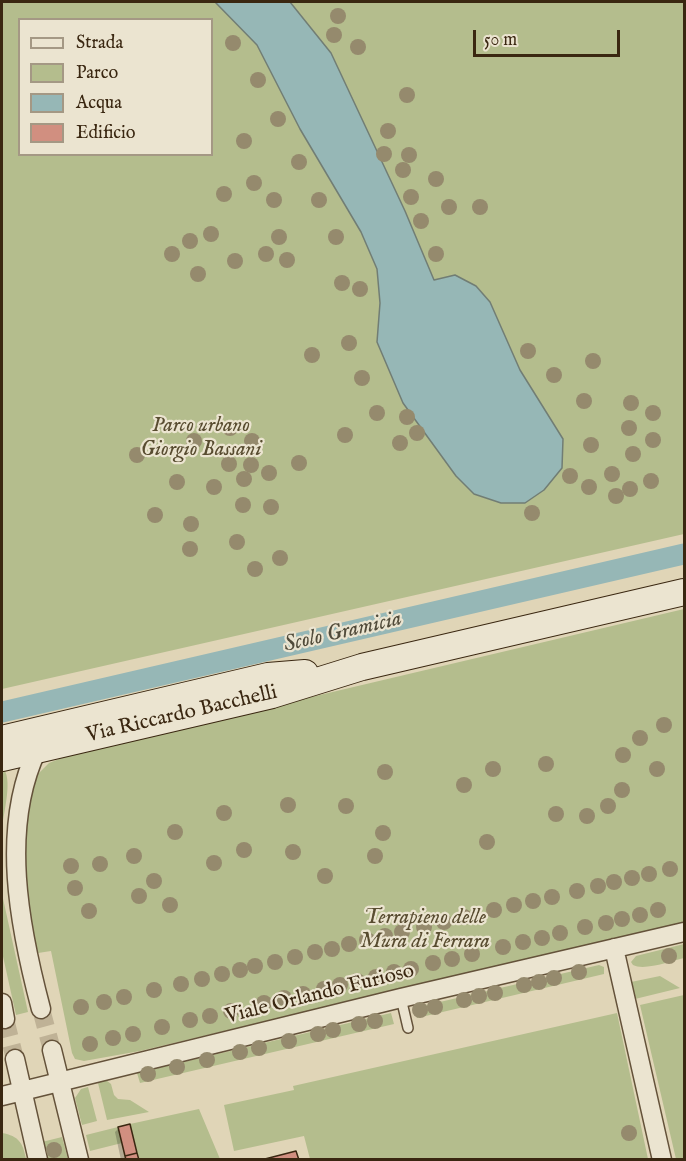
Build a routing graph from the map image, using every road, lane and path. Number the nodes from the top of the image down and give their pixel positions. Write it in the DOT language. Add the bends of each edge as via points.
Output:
graph roads {
  1 [pos="684,592"];
  2 [pos="12,748"];
  3 [pos="15,799"];
  4 [pos="684,932"];
  5 [pos="615,948"];
  6 [pos="401,998"];
  7 [pos="41,1009"];
  8 [pos="408,1028"];
  9 [pos="52,1050"];
  10 [pos="15,1059"];
  11 [pos="61,1082"];
  12 [pos="22,1091"];
  13 [pos="2,1096"];
  14 [pos="38,1160"];
  15 [pos="79,1160"];
  16 [pos="662,1160"];
  1 -- 2 [label="main road, Via Riccardo Bacchelli" via="362,667 268,676"];
  2 -- 3 [label="street"];
  2 -- 3 [label="street" via="29,761"];
  3 -- 7 [label="street" via="8,847 10,886"];
  4 -- 5 [label="street, Viale Orlando Furioso"];
  5 -- 6 [label="street, Viale Orlando Furioso"];
  5 -- 16 [label="street"];
  6 -- 8 [label="lane"];
  6 -- 11 [label="street, Viale Orlando Furioso"];
  9 -- 11 [label="street"];
  10 -- 12 [label="street"];
  11 -- 12 [label="street, Viale Orlando Furioso"];
  11 -- 15 [label="street"];
  12 -- 13 [label="street, Viale Orlando Furioso"];
  12 -- 14 [label="street"];
}
